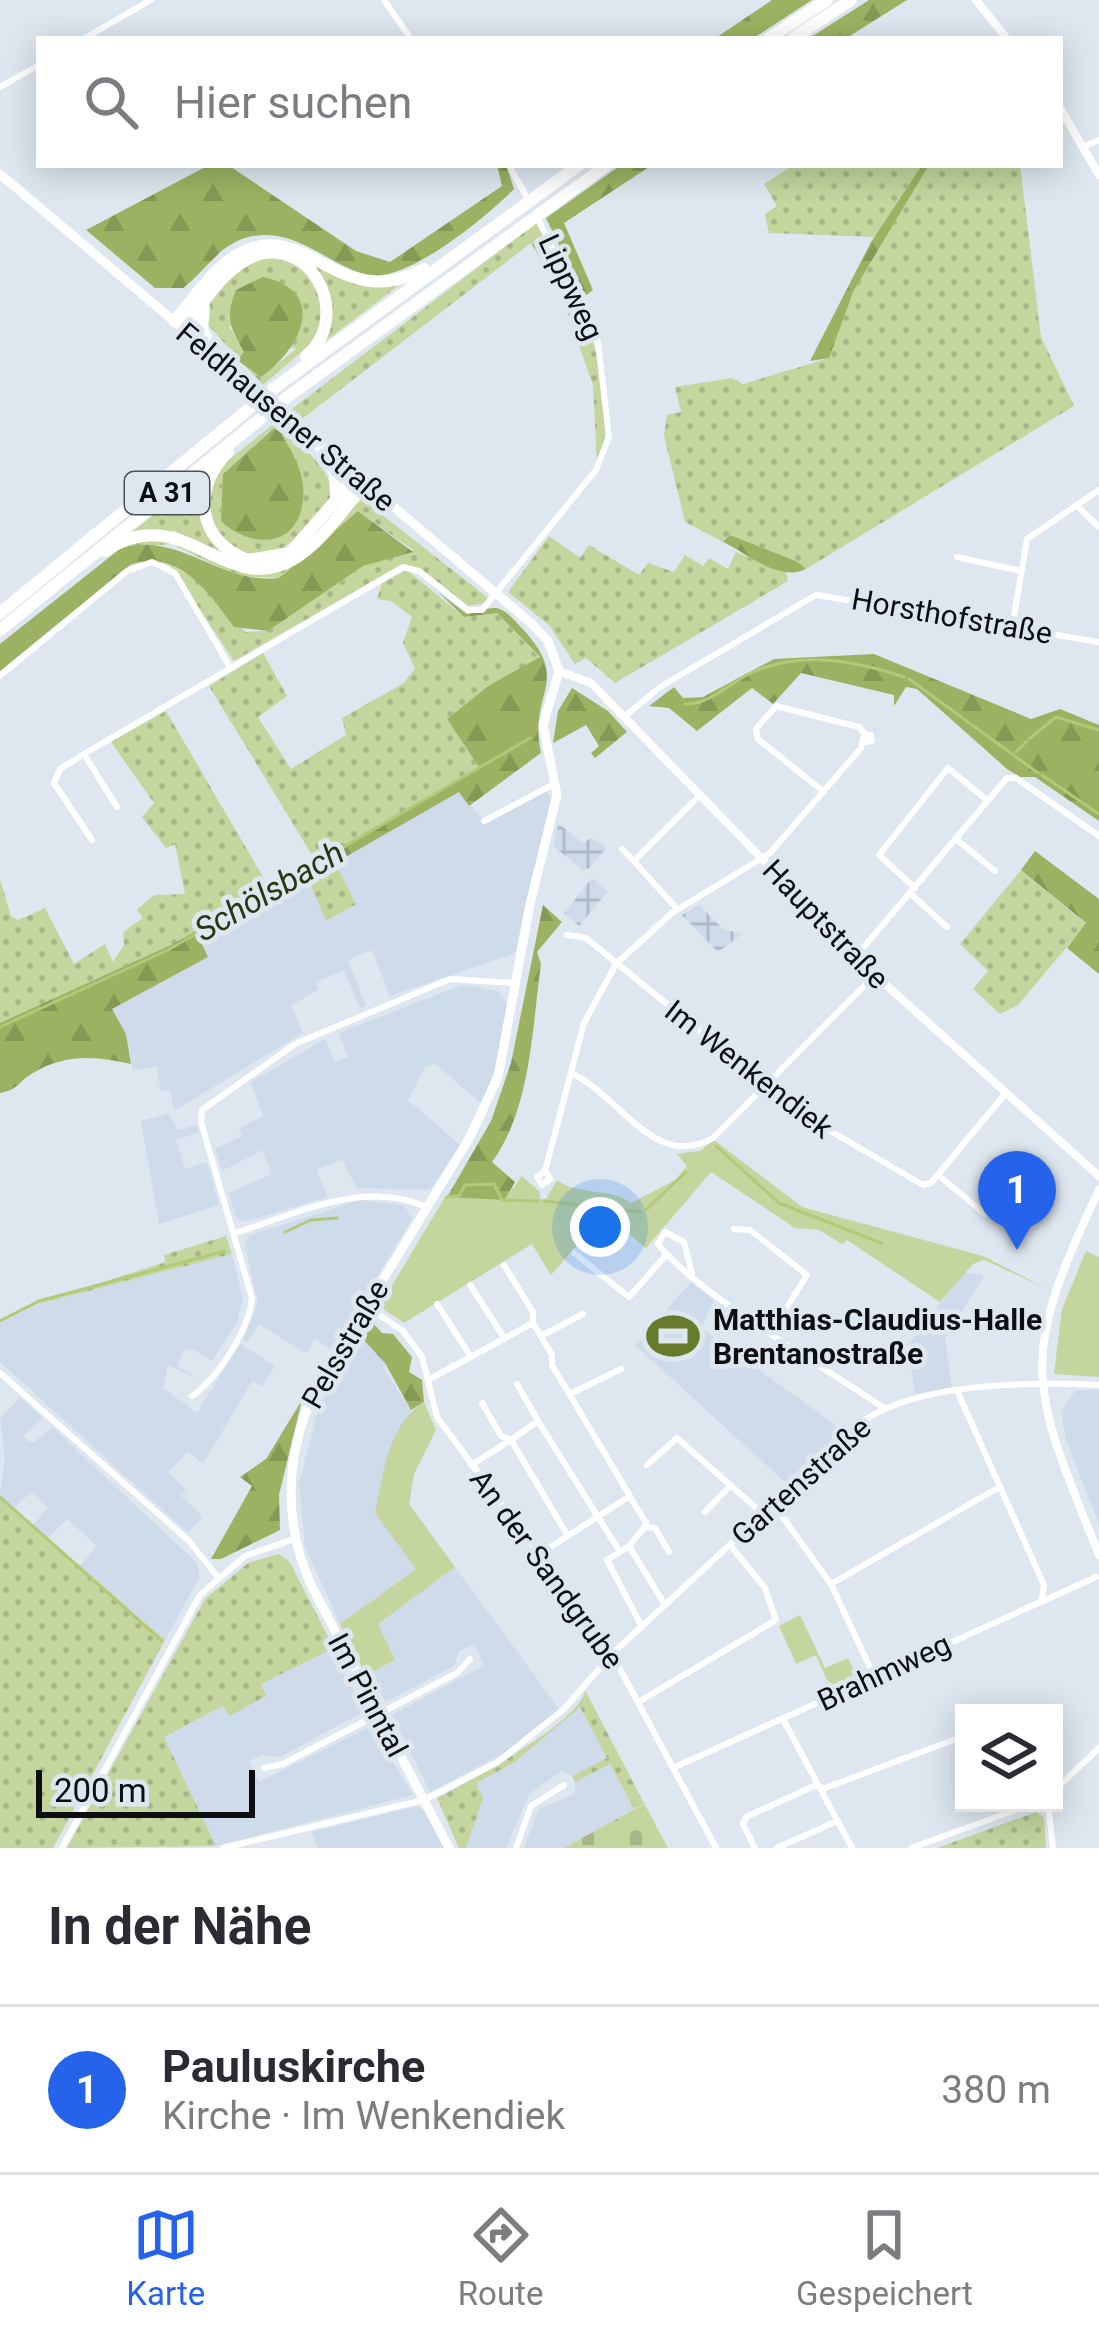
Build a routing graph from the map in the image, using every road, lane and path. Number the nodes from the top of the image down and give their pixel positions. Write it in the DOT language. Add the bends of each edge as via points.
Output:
graph roads {
  1 [pos="151,0"];
  2 [pos="384,0"];
  3 [pos="827,0"];
  4 [pos="851,0"];
  5 [pos="976,0"];
  6 [pos="88,36"];
  7 [pos="409,36"];
  8 [pos="773,36"];
  9 [pos="797,36"];
  10 [pos="1005,36"];
  11 [pos="36,66"];
  12 [pos="0,87"];
  13 [pos="1063,112"];
  14 [pos="1099,140"];
  15 [pos="1085,146"];
  16 [pos="511,168"];
  17 [pos="576,168"];
  18 [pos="603,168"];
  19 [pos="0,174"];
  20 [pos="1099,175"];
  21 [pos="442,263"];
  22 [pos="206,300"];
  23 [pos="178,325"];
  24 [pos="218,359"];
  25 [pos="273,389"];
  26 [pos="286,398"];
  27 [pos="319,445"];
  28 [pos="360,481"];
  29 [pos="1099,490"];
  30 [pos="334,505"];
  31 [pos="1076,505"];
  32 [pos="1099,527"];
  33 [pos="957,557"];
  34 [pos="73,567"];
  35 [pos="1021,571"];
  36 [pos="497,595"];
  37 [pos="0,613"];
  38 [pos="1012,628"];
  39 [pos="0,630"];
  40 [pos="1099,642"];
  41 [pos="231,668"];
  42 [pos="559,671"];
  43 [pos="0,676"];
  44 [pos="624,717"];
  45 [pos="84,754"];
  46 [pos="556,783"];
  47 [pos="824,792"];
  48 [pos="700,795"];
  49 [pos="987,800"];
  50 [pos="117,807"];
  51 [pos="484,821"];
  52 [pos="1099,836"];
  53 [pos="956,839"];
  54 [pos="92,840"];
  55 [pos="622,849"];
  56 [pos="763,859"];
  57 [pos="634,861"];
  58 [pos="994,871"];
  59 [pos="912,890"];
  60 [pos="677,909"];
  61 [pos="947,927"];
  62 [pos="567,935"];
  63 [pos="857,956"];
  64 [pos="616,964"];
  65 [pos="875,975"];
  66 [pos="516,983"];
  67 [pos="573,1074"];
  68 [pos="765,1085"];
  69 [pos="1005,1094"];
  70 [pos="544,1172"];
  71 [pos="938,1175"];
  72 [pos="1099,1176"];
  73 [pos="1099,1190"];
  74 [pos="426,1207"];
  75 [pos="985,1214"];
  76 [pos="734,1229"];
  77 [pos="235,1233"];
  78 [pos="574,1252"];
  79 [pos="667,1254"];
  80 [pos="504,1265"];
  81 [pos="692,1274"];
  82 [pos="470,1285"];
  83 [pos="436,1304"];
  84 [pos="366,1306"];
  85 [pos="583,1314"];
  86 [pos="533,1323"];
  87 [pos="772,1331"];
  88 [pos="541,1336"];
  89 [pos="505,1340"];
  90 [pos="471,1358"];
  91 [pos="621,1370"];
  92 [pos="0,1372"];
  93 [pos="430,1378"];
  94 [pos="1040,1382"];
  95 [pos="517,1384"];
  96 [pos="1099,1385"];
  97 [pos="958,1393"];
  98 [pos="570,1394"];
  99 [pos="192,1396"];
  100 [pos="482,1402"];
  101 [pos="884,1408"];
  102 [pos="538,1421"];
  103 [pos="511,1440"];
  104 [pos="471,1465"];
  105 [pos="647,1465"];
  106 [pos="731,1485"];
  107 [pos="996,1489"];
  108 [pos="629,1496"];
  109 [pos="774,1505"];
  110 [pos="705,1512"];
  111 [pos="763,1514"];
  112 [pos="598,1515"];
  113 [pos="646,1527"];
  114 [pos="568,1536"];
  115 [pos="294,1540"];
  116 [pos="730,1545"];
  117 [pos="629,1546"];
  118 [pos="620,1552"];
  119 [pos="669,1552"];
  120 [pos="1099,1555"];
  121 [pos="538,1556"];
  122 [pos="217,1576"];
  123 [pos="1096,1577"];
  124 [pos="831,1584"];
  125 [pos="1042,1598"];
  126 [pos="665,1605"];
  127 [pos="642,1627"];
  128 [pos="613,1654"];
  129 [pos="470,1659"];
  130 [pos="874,1676"];
  131 [pos="638,1702"];
  132 [pos="378,1715"];
  133 [pos="782,1718"];
  134 [pos="955,1739"];
  135 [pos="1099,1748"];
  136 [pos="264,1768"];
  137 [pos="673,1768"];
  138 [pos="1063,1782"];
  139 [pos="564,1785"];
  140 [pos="820,1787"];
  141 [pos="424,1800"];
  142 [pos="1010,1812"];
  143 [pos="1049,1812"];
  144 [pos="837,1821"];
  145 [pos="62,1848"];
  146 [pos="224,1848"];
  147 [pos="449,1848"];
  148 [pos="516,1848"];
  149 [pos="716,1848"];
  150 [pos="755,1848"];
  151 [pos="777,1848"];
  152 [pos="852,1848"];
  153 [pos="911,1848"];
  154 [pos="1053,1848"];
  1 -- 6 [label="street"];
  2 -- 7 [label="street"];
  3 -- 8 [label="highway"];
  4 -- 9 [label="highway"];
  5 -- 10 [label="street"];
  11 -- 12 [label="street"];
  13 -- 15 [label="street"];
  14 -- 15 [label="street"];
  15 -- 20 [label="street"];
  16 -- 36 [label="street, Lippweg" via="598,342 609,437 596,470"];
  17 -- 21 [label="highway, A 31"];
  18 -- 26 [label="highway, A 31"];
  19 -- 23 [label="main road, Feldhausener Straße"];
  21 -- 23 [label="highway" via="374,284 302,251 255,247 228,261"];
  21 -- 25 [label="highway, A 31"];
  22 -- 23 [label="highway"];
  22 -- 24 [label="highway" via="202,330"];
  22 -- 25 [label="highway" via="254,256 283,255 315,274 328,304 326,329"];
  23 -- 24 [label="main road, Feldhausener Straße"];
  24 -- 27 [label="main road, Feldhausener Straße"];
  25 -- 37 [label="highway, A 31"];
  26 -- 30 [label="highway" via="206,479 209,529 235,555 264,561 290,553"];
  26 -- 34 [label="highway, A 31"];
  27 -- 28 [label="main road, Feldhausener Straße"];
  27 -- 30 [label="highway" via="339,487"];
  28 -- 30 [label="highway"];
  28 -- 34 [label="highway" via="303,553 272,568 239,566 153,532"];
  28 -- 36 [label="main road, Feldhausener Straße"];
  29 -- 31 [label="street"];
  31 -- 32 [label="street"];
  31 -- 35 [label="street" via="1034,531"];
  33 -- 35 [label="street"];
  34 -- 39 [label="highway, A 31"];
  35 -- 38 [label="street"];
  36 -- 41 [label="street" via="482,610 468,610 403,567"];
  36 -- 42 [label="main road, Feldhausener Straße" via="548,641"];
  38 -- 40 [label="street, Horsthofstraße"];
  38 -- 44 [label="street, Horsthofstraße" via="816,595"];
  41 -- 43 [label="street" via="175,573 152,562 127,571"];
  41 -- 45 [label="street"];
  42 -- 44 [label="street, Hauptstraße" via="584,678"];
  42 -- 46 [label="main road, Pelsstraße" via="543,725"];
  44 -- 48 [label="street, Hauptstraße"];
  45 -- 50 [label="street"];
  45 -- 54 [label="street" via="54,783"];
  46 -- 51 [label="street"];
  46 -- 66 [label="main road, Pelsstraße"];
  47 -- 47 [label="street" via="758,739 756,729 776,706 859,727 866,738"];
  47 -- 56 [label="street"];
  48 -- 56 [label="street, Hauptstraße"];
  48 -- 57 [label="street"];
  49 -- 52 [label="street" via="1010,777"];
  49 -- 53 [label="street"];
  49 -- 59 [label="street" via="948,768 934,784 878,856"];
  53 -- 58 [label="street"];
  53 -- 59 [label="street"];
  55 -- 57 [label="street"];
  56 -- 60 [label="street"];
  56 -- 63 [label="street, Hauptstraße"];
  57 -- 60 [label="street"];
  59 -- 61 [label="street"];
  59 -- 63 [label="street"];
  60 -- 64 [label="street"];
  62 -- 64 [label="street, Im Wenkendiek" via="586,938"];
  63 -- 65 [label="street, Hauptstraße"];
  64 -- 67 [label="street" via="584,1023"];
  64 -- 68 [label="street, Im Wenkendiek"];
  65 -- 68 [label="street"];
  65 -- 69 [label="street, Hauptstraße"];
  66 -- 74 [label="main road, Pelsstraße" via="487,1106"];
  66 -- 77 [label="street" via="450,979 296,1044 207,1105 200,1120"];
  67 -- 68 [label="street" via="663,1145 681,1150 713,1138"];
  67 -- 70 [label="street"];
  68 -- 71 [label="street, Im Wenkendiek" via="870,1157 923,1184"];
  69 -- 71 [label="street"];
  69 -- 72 [label="street, Hauptstraße"];
  71 -- 75 [label="street, Im Wenkendiek"];
  73 -- 94 [label="street" via="1045,1323"];
  74 -- 77 [label="street" via="384,1193 362,1195"];
  74 -- 84 [label="main road, Pelsstraße"];
  76 -- 87 [label="street" via="750,1230 807,1275"];
  77 -- 99 [label="street" via="251,1308 207,1385"];
  78 -- 79 [label="street" via="629,1297"];
  79 -- 81 [label="street"];
  79 -- 81 [label="street" via="658,1240 673,1232"];
  80 -- 86 [label="street"];
  81 -- 87 [label="street"];
  82 -- 89 [label="street"];
  83 -- 90 [label="street"];
  84 -- 93 [label="street, An der Sandgrube" via="403,1331"];
  84 -- 115 [label="main road, Pelsstraße" via="299,1428 290,1488"];
  85 -- 88 [label="street"];
  86 -- 88 [label="street"];
  86 -- 89 [label="street"];
  87 -- 101 [label="street"];
  88 -- 98 [label="street"];
  89 -- 90 [label="street"];
  90 -- 93 [label="street"];
  91 -- 98 [label="street"];
  92 -- 122 [label="street" via="189,1541"];
  93 -- 104 [label="street, An der Sandgrube" via="437,1418"];
  94 -- 96 [label="street, Gartenstraße"];
  94 -- 97 [label="street, Gartenstraße"];
  94 -- 120 [label="street" via="1053,1443"];
  95 -- 102 [label="street"];
  97 -- 101 [label="street, Gartenstraße"];
  97 -- 107 [label="street"];
  98 -- 108 [label="street"];
  100 -- 103 [label="street"];
  101 -- 109 [label="street, Gartenstraße"];
  102 -- 103 [label="street"];
  102 -- 112 [label="street"];
  103 -- 104 [label="street"];
  103 -- 114 [label="street"];
  104 -- 121 [label="street, An der Sandgrube"];
  105 -- 106 [label="street" via="677,1438"];
  106 -- 110 [label="street"];
  106 -- 111 [label="street"];
  107 -- 124 [label="street"];
  107 -- 125 [label="street" via="1044,1586"];
  108 -- 112 [label="street"];
  108 -- 113 [label="street"];
  109 -- 111 [label="street, Gartenstraße"];
  109 -- 124 [label="street"];
  111 -- 116 [label="street, Gartenstraße"];
  112 -- 114 [label="street"];
  112 -- 118 [label="street"];
  113 -- 117 [label="street"];
  113 -- 119 [label="street"];
  114 -- 121 [label="street"];
  115 -- 122 [label="street" via="245,1556"];
  115 -- 132 [label="main road, Im Pinntal"];
  116 -- 126 [label="street, Gartenstraße"];
  116 -- 131 [label="street" via="765,1588 776,1620"];
  117 -- 118 [label="street"];
  117 -- 126 [label="street"];
  118 -- 127 [label="street" via="606,1566"];
  121 -- 128 [label="street, An der Sandgrube"];
  122 -- 145 [label="street" via="191,1609"];
  123 -- 125 [label="street, Brahmweg"];
  124 -- 130 [label="street"];
  125 -- 130 [label="street, Brahmweg"];
  126 -- 127 [label="street, Gartenstraße"];
  127 -- 128 [label="street, Gartenstraße"];
  128 -- 131 [label="street, An der Sandgrube"];
  128 -- 141 [label="street, Gartenstraße" via="508,1755"];
  129 -- 132 [label="street"];
  130 -- 133 [label="street, Brahmweg"];
  131 -- 137 [label="street, An der Sandgrube"];
  132 -- 136 [label="street"];
  132 -- 141 [label="main road, Im Pinntal"];
  133 -- 137 [label="street, Brahmweg"];
  133 -- 140 [label="street"];
  134 -- 140 [label="street"];
  135 -- 138 [label="street"];
  137 -- 149 [label="street, An der Sandgrube"];
  139 -- 148 [label="street" via="531,1805"];
  140 -- 144 [label="street"];
  140 -- 150 [label="street" via="744,1819"];
  141 -- 146 [label="street, Gartenstraße"];
  141 -- 147 [label="main road, Im Pinntal"];
  142 -- 153 [label="street"];
  143 -- 154 [label="street"];
  144 -- 151 [label="street"];
  144 -- 152 [label="street"];
}
